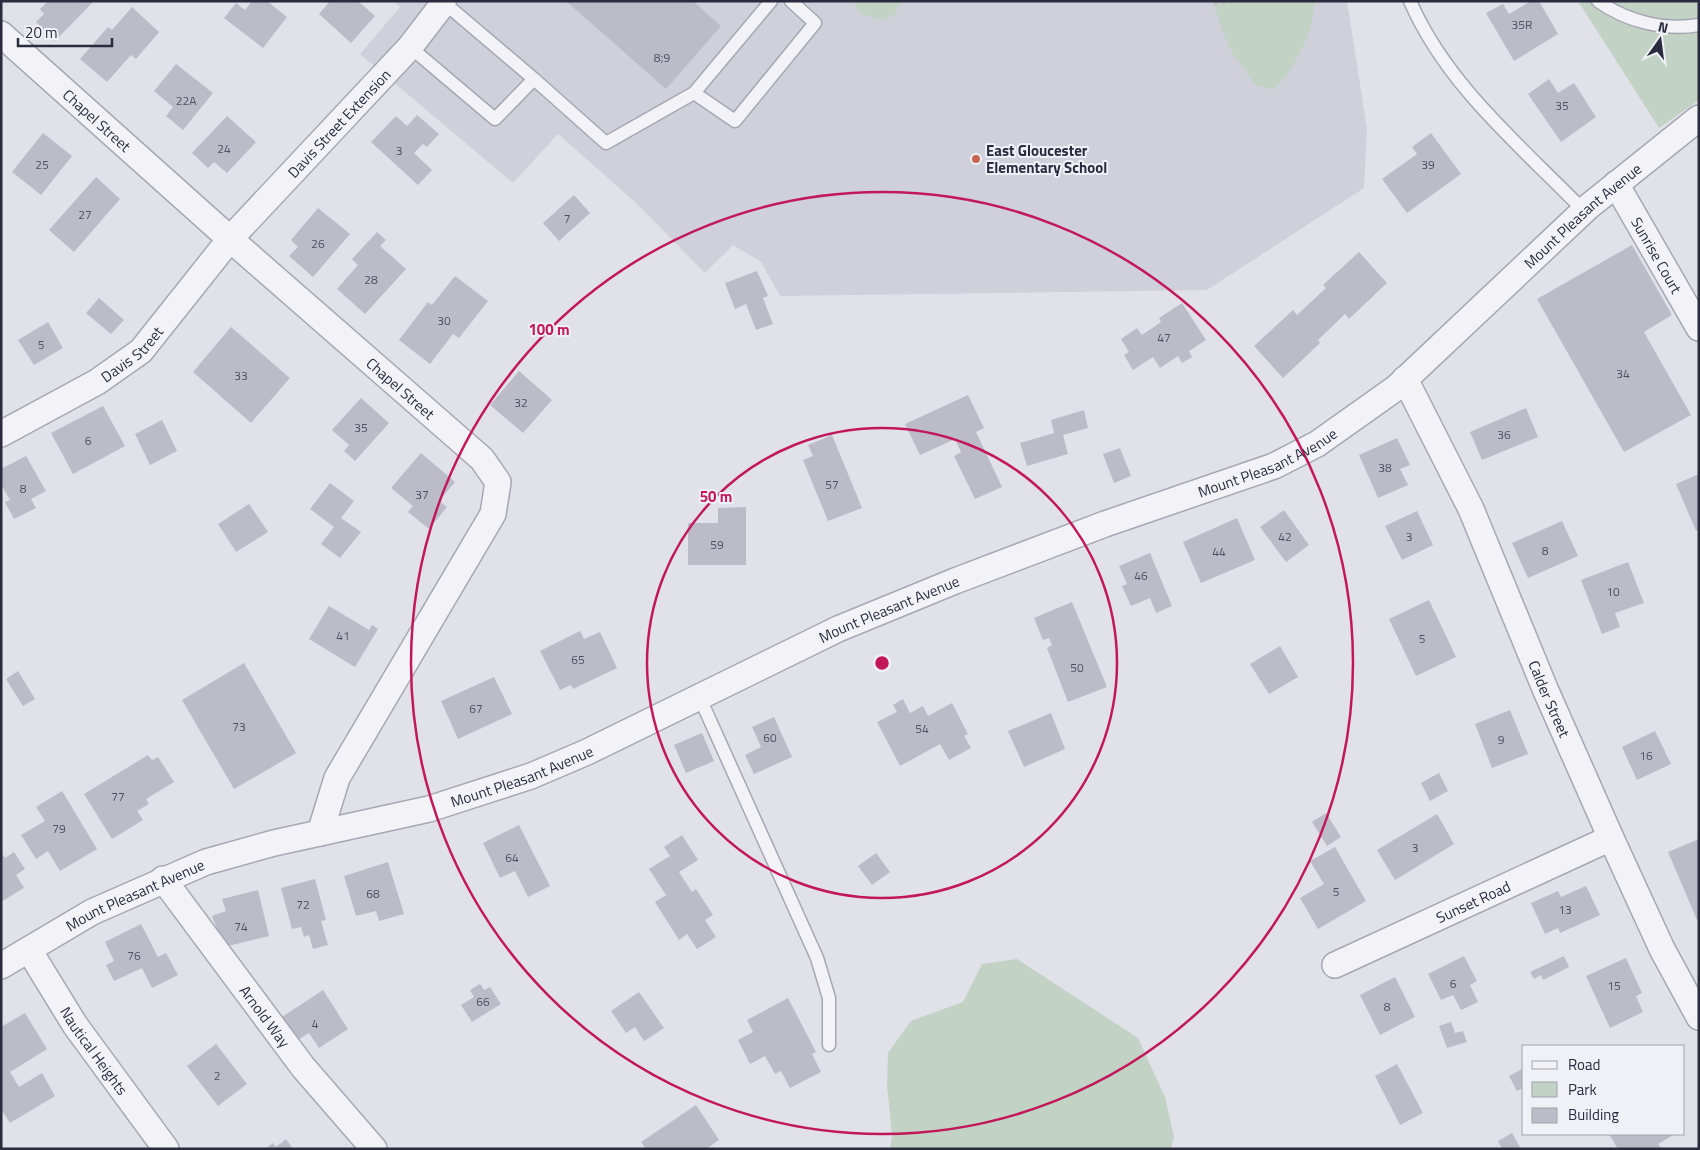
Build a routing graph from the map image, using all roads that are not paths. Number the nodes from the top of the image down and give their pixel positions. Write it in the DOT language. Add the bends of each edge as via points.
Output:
graph roads {
  1 [pos="771,1"];
  2 [pos="791,1"];
  3 [pos="1410,1"];
  4 [pos="1598,1"];
  5 [pos="442,2"];
  6 [pos="1699,25"];
  7 [pos="1,34"];
  8 [pos="410,47"];
  9 [pos="534,79"];
  10 [pos="694,93"];
  11 [pos="1699,118"];
  12 [pos="1616,184"];
  13 [pos="1584,211"];
  14 [pos="230,239"];
  15 [pos="1699,328"];
  16 [pos="1405,379"];
  17 [pos="1,434"];
  18 [pos="699,696"];
  19 [pos="320,833"];
  20 [pos="1611,838"];
  21 [pos="163,879"];
  22 [pos="29,950"];
  23 [pos="1335,965"];
  24 [pos="1,966"];
  25 [pos="1699,1018"];
  26 [pos="829,1044"];
  27 [pos="166,1149"];
  28 [pos="374,1149"];
  1 -- 10 [label="lane"];
  2 -- 10 [label="lane" via="815,23 734,121"];
  3 -- 13 [label="lane" via="1420,25 1461,85"];
  4 -- 6 [label="lane" via="1626,17 1648,24"];
  5 -- 8 [label="street, Davis Street Extension"];
  5 -- 9 [label="lane"];
  7 -- 14 [label="street, Chapel Street"];
  8 -- 9 [label="lane" via="495,119"];
  8 -- 14 [label="street, Davis Street Extension"];
  9 -- 10 [label="lane" via="606,143"];
  11 -- 12 [label="street, Mount Pleasant Avenue"];
  12 -- 13 [label="street, Mount Pleasant Avenue"];
  12 -- 15 [label="street, Sunrise Court"];
  13 -- 16 [label="street, Mount Pleasant Avenue"];
  14 -- 17 [label="street, Davis Street" via="141,351 97,382"];
  14 -- 19 [label="street, Chapel Street" via="482,460 498,482 493,514 336,778"];
  16 -- 18 [label="street, Mount Pleasant Avenue" via="1317,444 1274,466 1105,524 955,581 838,629"];
  16 -- 20 [label="street, Calder Street" via="1471,509"];
  18 -- 19 [label="street, Mount Pleasant Avenue" via="531,776 429,809"];
  18 -- 26 [label="lane" via="817,958 829,998"];
  19 -- 21 [label="street, Mount Pleasant Avenue" via="206,862"];
  20 -- 23 [label="street, Sunset Road"];
  20 -- 25 [label="street, Calder Street" via="1662,949"];
  21 -- 22 [label="street, Mount Pleasant Avenue" via="92,912"];
  21 -- 28 [label="street, Arnold Way" via="303,1067"];
  22 -- 24 [label="street, Mount Pleasant Avenue"];
  22 -- 27 [label="street, Nautical Heights" via="75,1025"];
}
